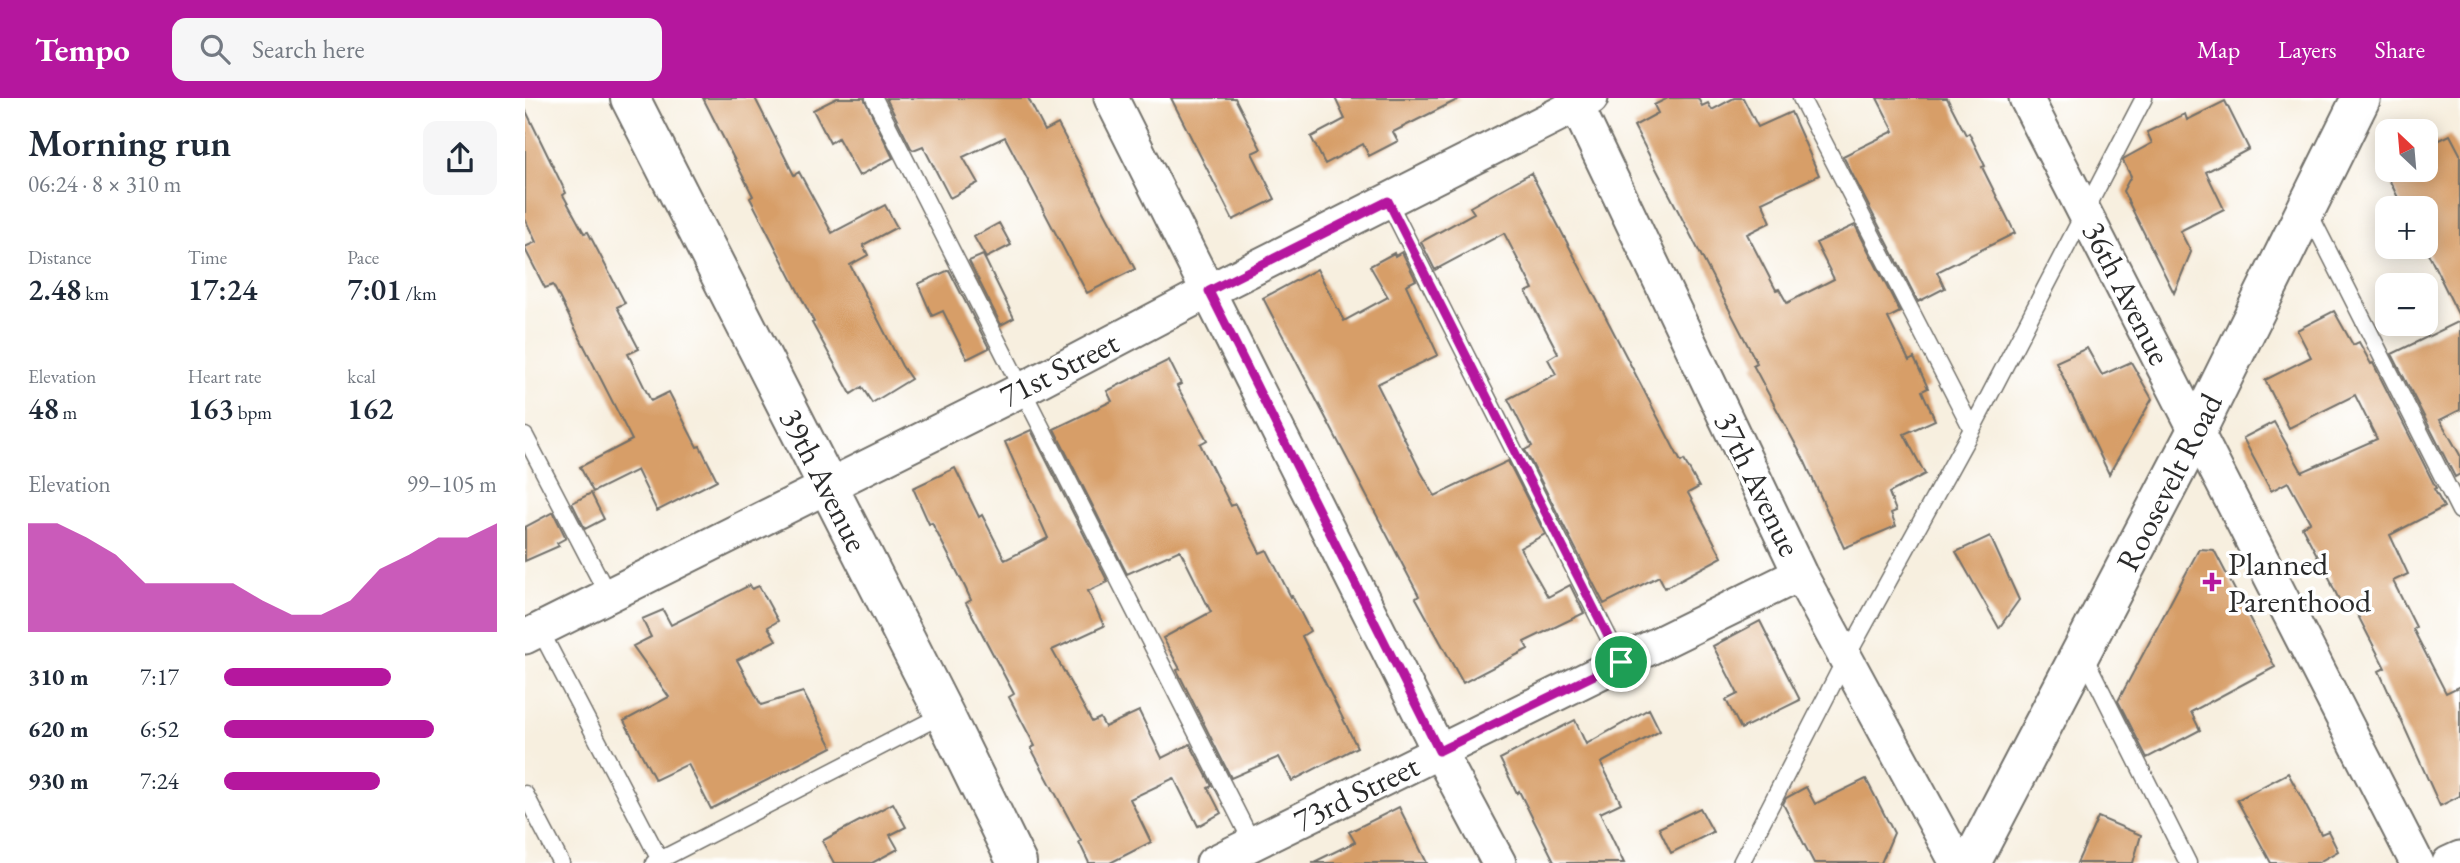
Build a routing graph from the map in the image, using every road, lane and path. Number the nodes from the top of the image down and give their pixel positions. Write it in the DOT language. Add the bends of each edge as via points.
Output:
graph roads {
  1 [pos="630,98"];
  2 [pos="874,98"];
  3 [pos="1111,98"];
  4 [pos="1801,98"];
  5 [pos="2026,98"];
  6 [pos="2144,98"];
  7 [pos="2361,98"];
  8 [pos="1580,101"];
  9 [pos="1388,201"];
  10 [pos="2306,209"];
  11 [pos="2085,213"];
  12 [pos="1209,291"];
  13 [pos="1023,389"];
  14 [pos="1972,429"];
  15 [pos="2197,430"];
  16 [pos="525,436"];
  17 [pos="827,485"];
  18 [pos="2460,510"];
  19 [pos="1800,574"];
  20 [pos="608,595"];
  21 [pos="533,633"];
  22 [pos="2081,651"];
  23 [pos="1846,658"];
  24 [pos="1621,662"];
  25 [pos="944,714"];
  26 [pos="1439,751"];
  27 [pos="525,794"];
  28 [pos="1252,844"];
  29 [pos="2460,858"];
  30 [pos="657,861"];
  31 [pos="561,863"];
  32 [pos="1017,863"];
  33 [pos="1213,863"];
  34 [pos="1499,863"];
  35 [pos="1741,863"];
  36 [pos="1957,863"];
  37 [pos="1971,863"];
  38 [pos="2188,863"];
  39 [pos="2417,863"];
  40 [pos="2449,863"];
  1 -- 17 [label="main road, 39th Avenue"];
  2 -- 13 [label="lane"];
  3 -- 12 [label="street"];
  4 -- 14 [label="lane"];
  5 -- 11 [label="street, 36th Avenue"];
  6 -- 11 [label="lane"];
  7 -- 10 [label="main road, Roosevelt Road"];
  8 -- 9 [label="street, 71st Street"];
  8 -- 19 [label="street, 37th Avenue"];
  9 -- 12 [label="street, 71st Street"];
  9 -- 24 [label="lane"];
  10 -- 15 [label="main road, Roosevelt Road"];
  10 -- 18 [label="lane"];
  11 -- 14 [label="lane"];
  11 -- 15 [label="street, 36th Avenue"];
  12 -- 13 [label="street, 71st Street"];
  12 -- 26 [label="street"];
  13 -- 17 [label="street, 71st Street"];
  13 -- 28 [label="lane"];
  14 -- 23 [label="lane"];
  15 -- 22 [label="main road, Roosevelt Road"];
  15 -- 39 [label="street, 36th Avenue"];
  16 -- 20 [label="lane"];
  17 -- 20 [label="street, 71st Street"];
  17 -- 25 [label="main road, 39th Avenue"];
  19 -- 23 [label="street, 37th Avenue"];
  19 -- 24 [label="street, 73rd Street"];
  20 -- 21 [label="street, 71st Street"];
  21 -- 30 [label="lane"];
  22 -- 37 [label="main road, Roosevelt Road"];
  22 -- 38 [label="lane"];
  23 -- 35 [label="lane"];
  23 -- 36 [label="street, 37th Avenue"];
  24 -- 26 [label="street, 73rd Street"];
  25 -- 30 [label="lane"];
  25 -- 32 [label="main road, 39th Avenue"];
  26 -- 28 [label="street, 73rd Street"];
  26 -- 34 [label="street"];
  27 -- 31 [label="lane"];
  28 -- 33 [label="street, 73rd Street"];
  29 -- 40 [label="street"];
}
